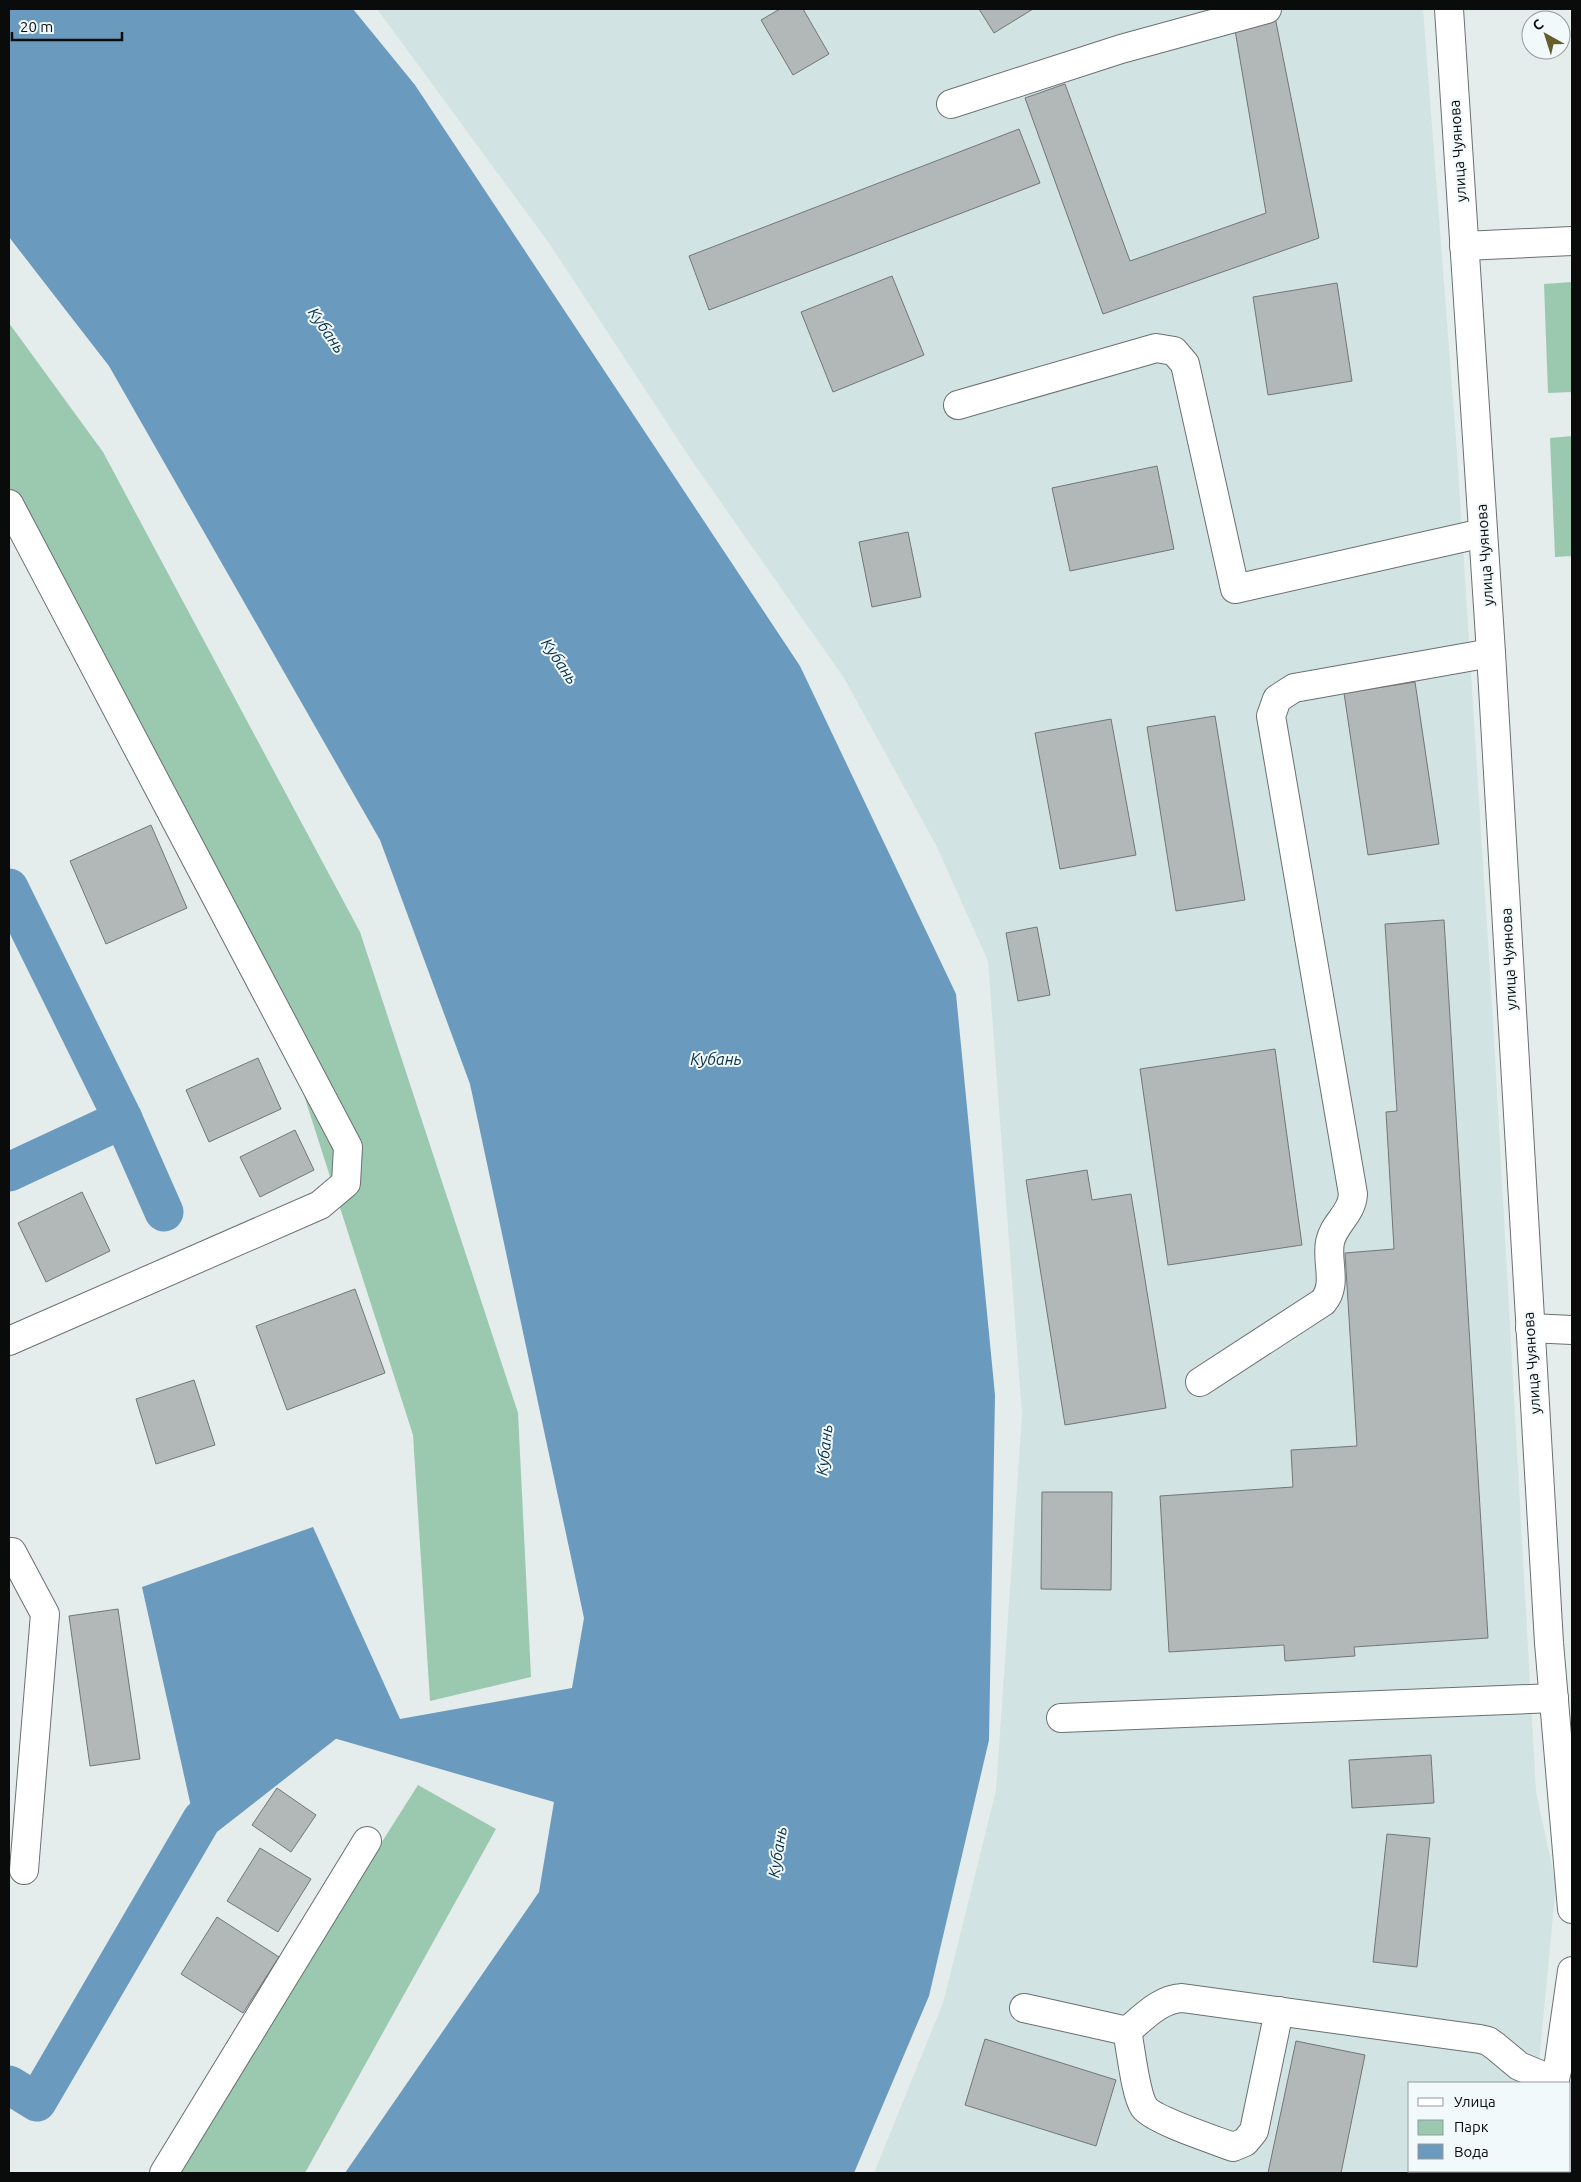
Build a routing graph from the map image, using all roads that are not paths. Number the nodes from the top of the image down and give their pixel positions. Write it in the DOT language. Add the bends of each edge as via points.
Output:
graph roads {
  1 [pos="1267,9"];
  2 [pos="1449,9"];
  3 [pos="951,104"];
  4 [pos="1572,241"];
  5 [pos="1464,246"];
  6 [pos="958,406"];
  7 [pos="9,504"];
  8 [pos="1483,533"];
  9 [pos="1491,653"];
  10 [pos="1530,1328"];
  11 [pos="1572,1330"];
  12 [pos="9,1341"];
  13 [pos="1200,1382"];
  14 [pos="9,1552"];
  15 [pos="1554,1698"];
  16 [pos="1061,1718"];
  17 [pos="367,1841"];
  18 [pos="24,1870"];
  19 [pos="1572,1909"];
  20 [pos="1572,1971"];
  21 [pos="1024,2008"];
  22 [pos="1279,2011"];
  23 [pos="1127,2031"];
  24 [pos="1554,2082"];
  25 [pos="164,2173"];
  1 -- 3 [label="street" via="1121,49"];
  2 -- 5 [label="street, улица Чуянова"];
  4 -- 5 [label="street"];
  5 -- 8 [label="street, улица Чуянова"];
  6 -- 8 [label="street" via="1156,348 1174,351 1185,364 1235,588"];
  7 -- 12 [label="street" via="348,1147 346,1183 320,1205"];
  8 -- 9 [label="street, улица Чуянова"];
  9 -- 10 [label="street, улица Чуянова"];
  9 -- 13 [label="street" via="1294,688 1277,699 1271,716 1353,1203 1332,1237 1329,1295"];
  10 -- 11 [label="street"];
  10 -- 15 [label="street, улица Чуянова"];
  14 -- 18 [label="street" via="12,1552 45,1614"];
  15 -- 16 [label="street"];
  15 -- 19 [label="street, улица Чуянова"];
  17 -- 25 [label="street"];
  20 -- 24 [label="street"];
  21 -- 23 [label="street"];
  22 -- 23 [label="street" via="1171,1999"];
  22 -- 23 [label="street" via="1254,2131 1245,2142 1233,2147 1156,2117 1145,2108"];
  22 -- 24 [label="street" via="1488,2041 1519,2066"];
}
